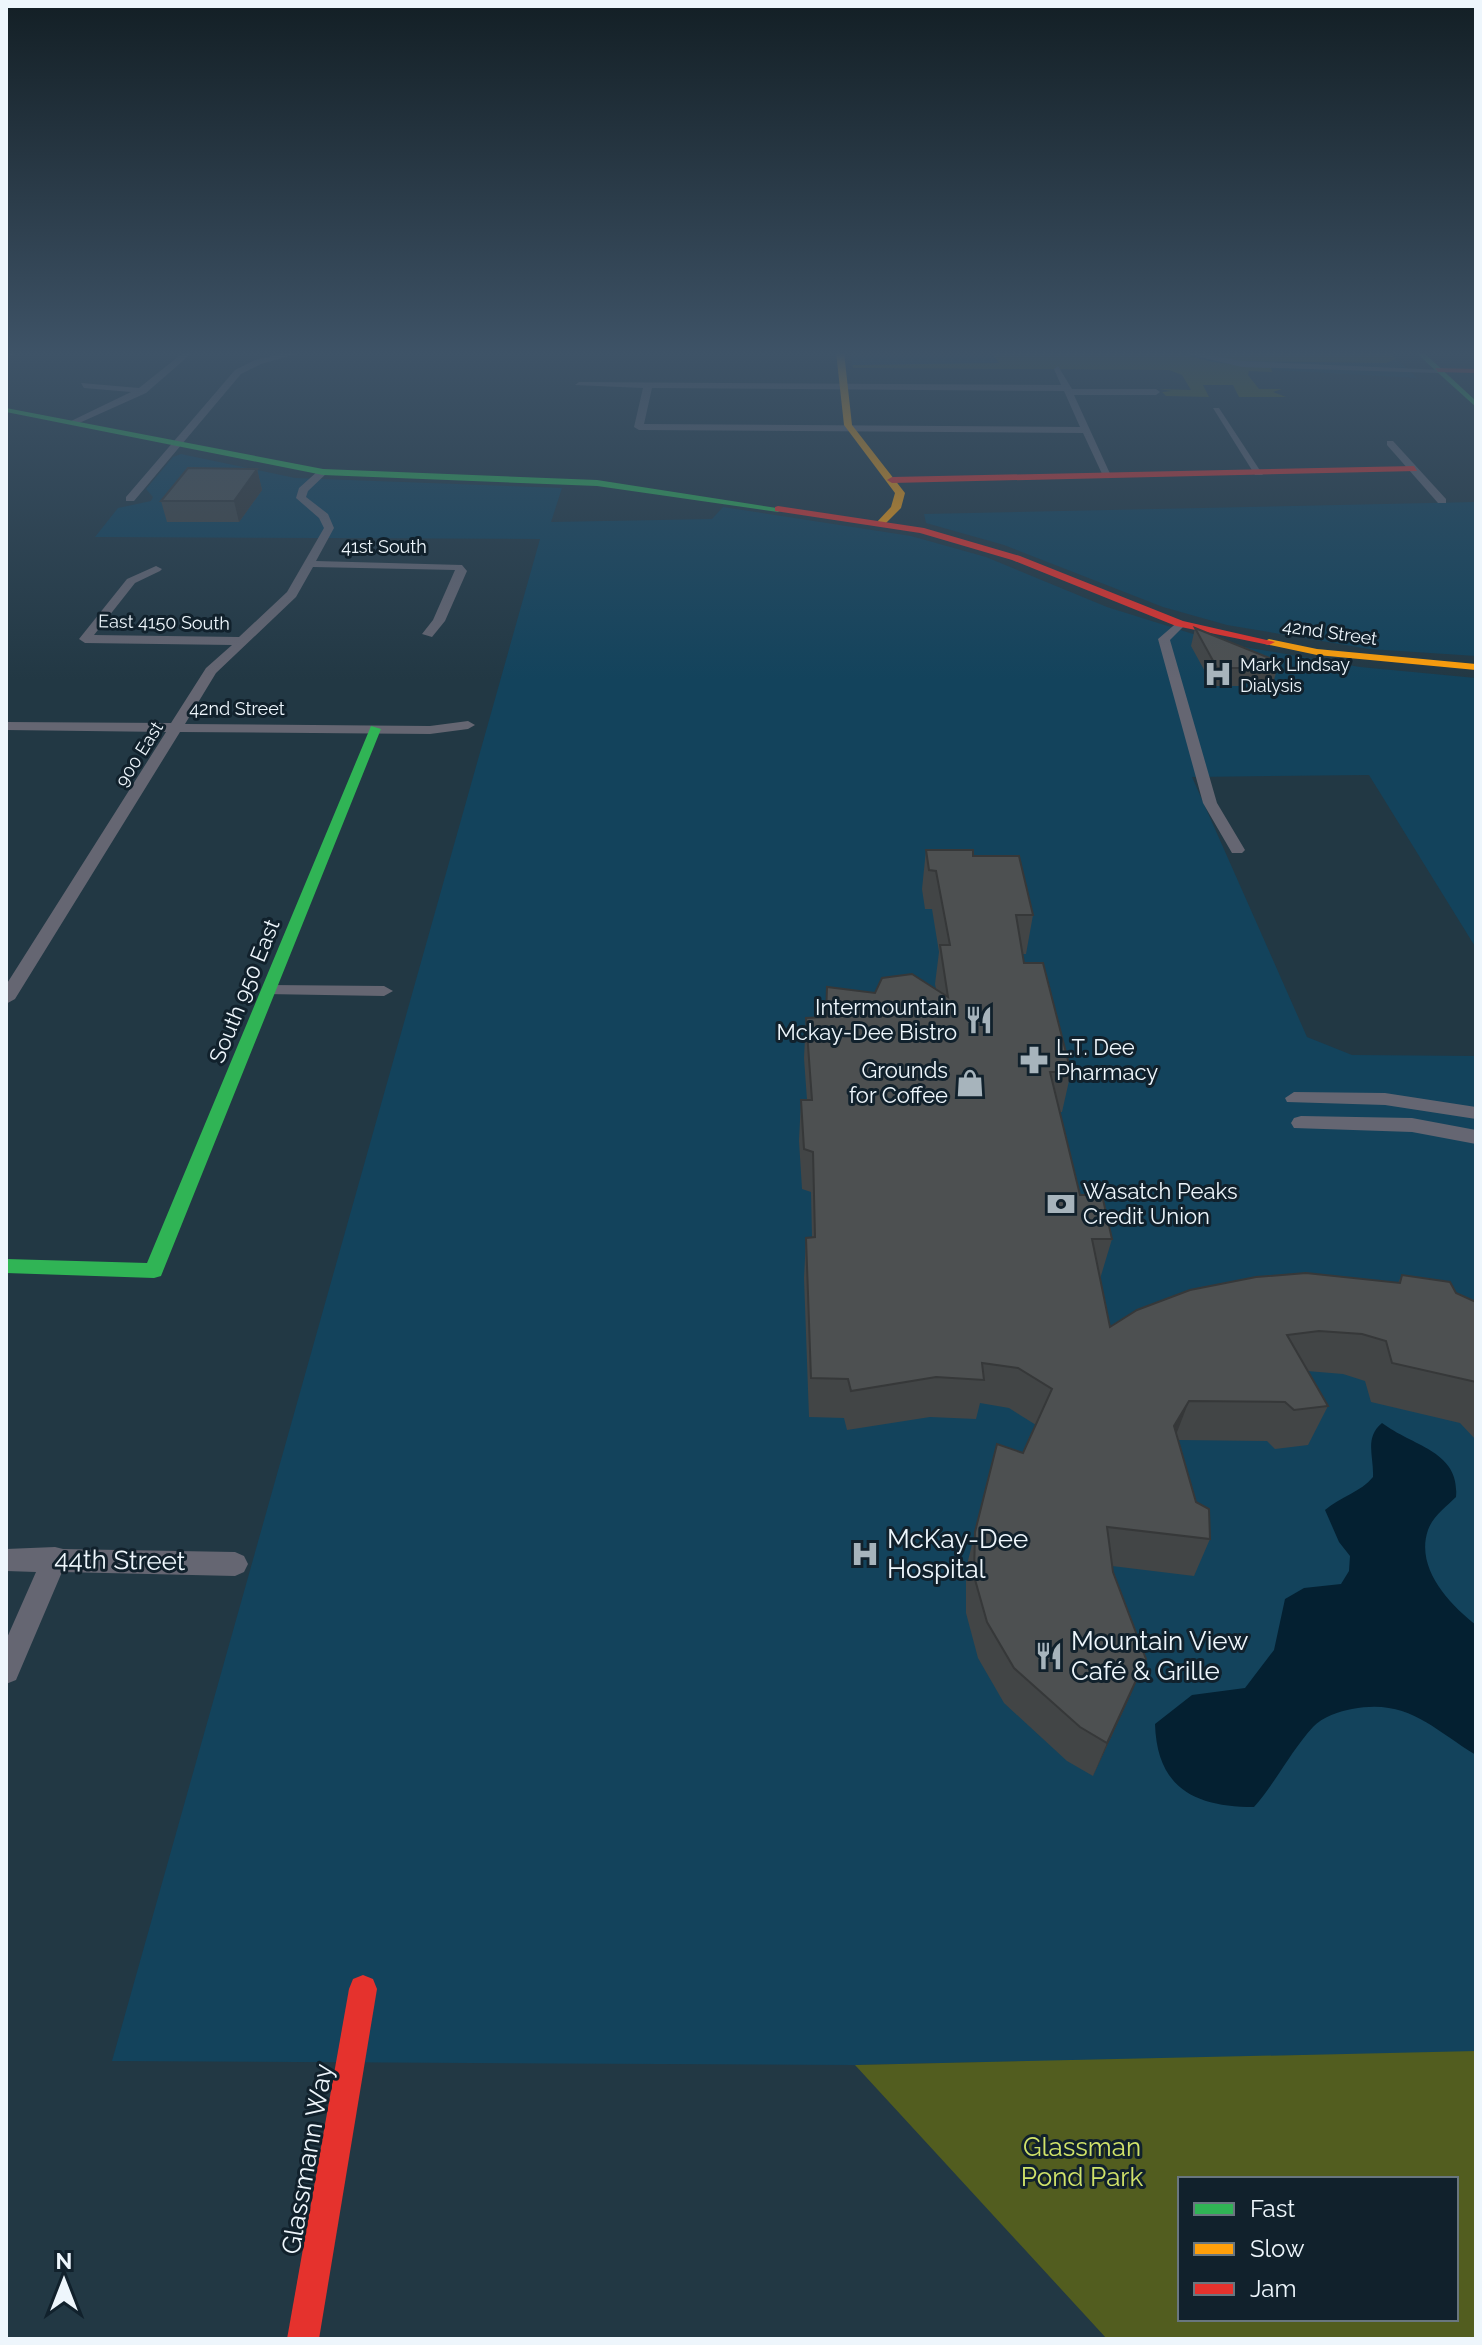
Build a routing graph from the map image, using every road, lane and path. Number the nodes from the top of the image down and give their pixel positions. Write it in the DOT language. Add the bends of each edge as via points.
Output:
graph roads {
  1 [pos="162,461"];
  2 [pos="270,461"];
  3 [pos="876,461"];
  4 [pos="1102,461"];
  5 [pos="1251,461"];
  6 [pos="1407,461"];
  7 [pos="1414,469"];
  8 [pos="323,472"];
  9 [pos="1259,473"];
  10 [pos="1108,476"];
  11 [pos="892,480"];
  12 [pos="130,499"];
  13 [pos="1442,501"];
  14 [pos="881,523"];
  15 [pos="309,564"];
  16 [pos="156,569"];
  17 [pos="1180,624"];
  18 [pos="428,634"];
  19 [pos="242,641"];
  20 [pos="1476,667"];
  21 [pos="468,725"];
  22 [pos="6,726"];
  23 [pos="177,728"];
  24 [pos="375,729"];
  25 [pos="1237,850"];
  26 [pos="271,990"];
  27 [pos="384,991"];
  28 [pos="6,999"];
  29 [pos="1294,1098"];
  30 [pos="1476,1113"];
  31 [pos="1301,1123"];
  32 [pos="1476,1137"];
  33 [pos="6,1266"];
  34 [pos="55,1558"];
  35 [pos="6,1560"];
  36 [pos="235,1564"];
  37 [pos="6,1671"];
  38 [pos="363,1989"];
  39 [pos="303,2339"];
  1 -- 12 [label="street"];
  2 -- 8 [label="street, 42nd Street"];
  3 -- 11 [label="street"];
  4 -- 10 [label="street"];
  5 -- 9 [label="street"];
  6 -- 7 [label="street"];
  7 -- 9 [label="street"];
  7 -- 13 [label="street"];
  8 -- 14 [label="street, 42nd Street" via="561,480"];
  8 -- 15 [label="street, 900 East" via="301,498 324,516 329,528"];
  9 -- 10 [label="street"];
  10 -- 11 [label="street"];
  11 -- 14 [label="street" via="900,500"];
  14 -- 17 [label="street, 42nd Street" via="1016,558"];
  15 -- 18 [label="street, 41st South" via="458,567 461,571 439,621"];
  15 -- 19 [label="street, 900 East" via="292,594"];
  16 -- 19 [label="street, East 4150 South" via="131,581 85,639"];
  17 -- 20 [label="street, 42nd Street" via="1317,652"];
  17 -- 25 [label="street" via="1164,639 1210,803"];
  19 -- 23 [label="street, 900 East" via="211,671"];
  21 -- 24 [label="street, 42nd Street"];
  22 -- 23 [label="street, 42nd Street"];
  23 -- 24 [label="street, 42nd Street"];
  23 -- 28 [label="street, 900 East"];
  24 -- 26 [label="street, South 950 East"];
  26 -- 27 [label="street"];
  26 -- 33 [label="street, South 950 East" via="154,1271"];
  29 -- 30 [label="street" via="1385,1099"];
  31 -- 32 [label="street" via="1412,1125"];
  34 -- 35 [label="street, 44th Street"];
  34 -- 36 [label="street, 44th Street"];
  34 -- 37 [label="street"];
  38 -- 39 [label="street, Glassmann Way"];
}
